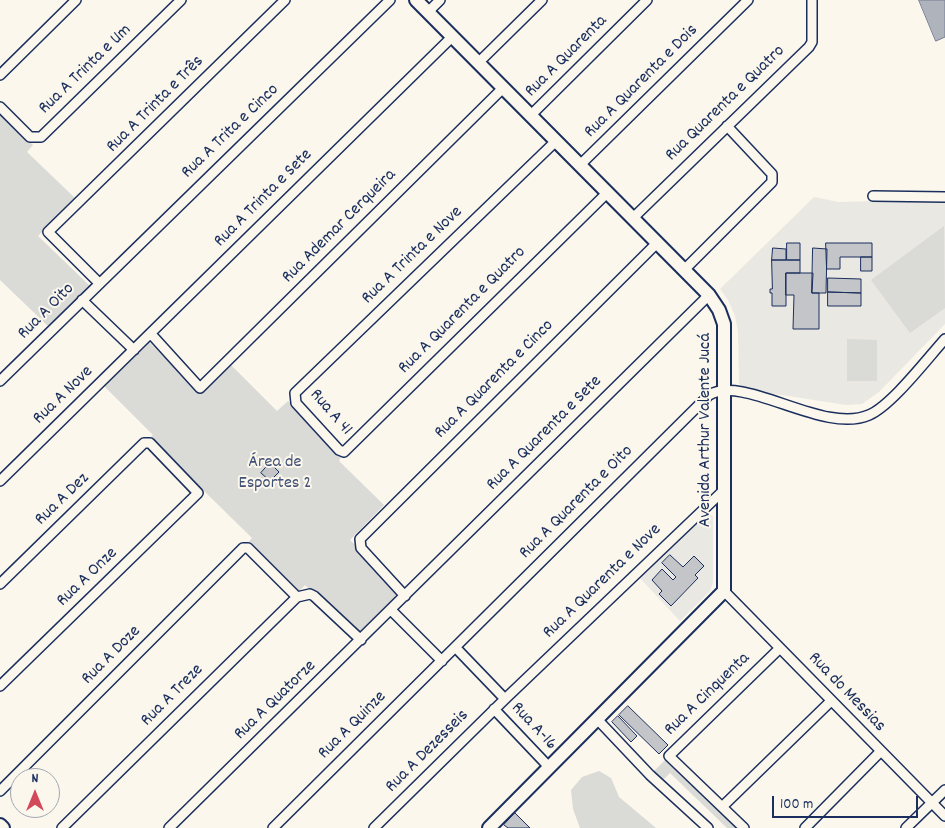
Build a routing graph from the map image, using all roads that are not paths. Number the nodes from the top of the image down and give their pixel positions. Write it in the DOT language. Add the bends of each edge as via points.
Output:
graph roads {
  1 [pos="76,0"];
  2 [pos="181,0"];
  3 [pos="285,0"];
  4 [pos="390,0"];
  5 [pos="416,0"];
  6 [pos="440,0"];
  7 [pos="542,0"];
  8 [pos="648,0"];
  9 [pos="748,0"];
  10 [pos="812,0"];
  11 [pos="428,12"];
  12 [pos="452,37"];
  13 [pos="478,63"];
  14 [pos="0,75"];
  15 [pos="503,88"];
  16 [pos="0,107"];
  17 [pos="530,116"];
  18 [pos="727,126"];
  19 [pos="556,141"];
  20 [pos="580,166"];
  21 [pos="607,192"];
  22 [pos="873,196"];
  23 [pos="945,197"];
  24 [pos="633,218"];
  25 [pos="657,242"];
  26 [pos="684,270"];
  27 [pos="97,285"];
  28 [pos="709,295"];
  29 [pos="82,300"];
  30 [pos="151,334"];
  31 [pos="945,339"];
  32 [pos="134,350"];
  33 [pos="0,381"];
  34 [pos="726,390"];
  35 [pos="294,396"];
  36 [pos="150,443"];
  37 [pos="342,452"];
  38 [pos="0,481"];
  39 [pos="724,490"];
  40 [pos="0,584"];
  41 [pos="724,591"];
  42 [pos="405,596"];
  43 [pos="297,597"];
  44 [pos="391,610"];
  45 [pos="361,640"];
  46 [pos="456,648"];
  47 [pos="780,648"];
  48 [pos="442,661"];
  49 [pos="0,686"];
  50 [pos="505,699"];
  51 [pos="831,700"];
  52 [pos="494,709"];
  53 [pos="597,719"];
  54 [pos="881,751"];
  55 [pos="549,767"];
  56 [pos="945,790"];
  57 [pos="0,791"];
  58 [pos="932,803"];
  59 [pos="723,806"];
  60 [pos="945,816"];
  61 [pos="0,825"];
  62 [pos="3,828"];
  63 [pos="62,828"];
  64 [pos="170,828"];
  65 [pos="273,828"];
  66 [pos="374,828"];
  67 [pos="489,828"];
  68 [pos="708,828"];
  69 [pos="744,828"];
  70 [pos="805,828"];
  71 [pos="906,828"];
  1 -- 14 [label="street"];
  2 -- 16 [label="street, Rua A Trinta e Um" via="40,137 34,138"];
  3 -- 27 [label="street, Rua A Trinta e Três" via="48,232"];
  4 -- 27 [label="street, Rua A Trita e Cinco"];
  5 -- 11 [label="street, Avenida Arthur Valente Jucá"];
  6 -- 11 [label="street"];
  7 -- 13 [label="street"];
  8 -- 17 [label="street, Rua A Quarenta"];
  9 -- 20 [label="street, Rua A Quarenta e Dois"];
  10 -- 18 [label="street, Rua Quarenta e Quatro" via="812,42 809,47"];
  11 -- 12 [label="street, Avenida Arthur Valente Jucá"];
  12 -- 13 [label="street, Avenida Arthur Valente Jucá"];
  12 -- 30 [label="street, Rua A Trinta e Sete"];
  13 -- 15 [label="street, Avenida Arthur Valente Jucá"];
  15 -- 17 [label="street, Avenida Arthur Valente Jucá"];
  15 -- 30 [label="street, Rua Ademar Cerqueira" via="199,388"];
  17 -- 19 [label="street, Avenida Arthur Valente Jucá"];
  18 -- 24 [label="street, Rua Quarenta e Quatro"];
  18 -- 26 [label="street" via="772,174 772,182"];
  19 -- 20 [label="street, Avenida Arthur Valente Jucá"];
  19 -- 35 [label="street, Rua A Trinta e Nove"];
  20 -- 21 [label="street, Avenida Arthur Valente Jucá"];
  21 -- 24 [label="street, Avenida Arthur Valente Jucá"];
  21 -- 37 [label="street, Rua A Quarenta e Quatro"];
  22 -- 23 [label="street"];
  24 -- 25 [label="street, Avenida Arthur Valente Jucá"];
  25 -- 26 [label="street, Avenida Arthur Valente Jucá"];
  25 -- 42 [label="street, Rua A Quarenta e Cinco" via="359,542"];
  26 -- 28 [label="street, Avenida Arthur Valente Jucá"];
  27 -- 29 [label="street, Rua A Oito"];
  28 -- 34 [label="street, Avenida Arthur Valente Jucá" via="724,324"];
  28 -- 42 [label="street, Rua A Quarenta e Sete"];
  29 -- 32 [label="street"];
  29 -- 33 [label="street, Rua A Oito"];
  30 -- 32 [label="street, Rua A Nove"];
  31 -- 34 [label="street" via="893,395 868,416 815,415"];
  32 -- 38 [label="street, Rua A Nove"];
  34 -- 39 [label="street, Avenida Arthur Valente Jucá"];
  34 -- 46 [label="street, Rua A Quarenta e Oito" via="708,395"];
  35 -- 37 [label="street, Rua A 41" via="296,403"];
  36 -- 40 [label="street, Rua A Dez" via="144,443"];
  36 -- 49 [label="street, Rua A Onze" via="198,493"];
  39 -- 41 [label="street, Avenida Arthur Valente Jucá"];
  39 -- 50 [label="street, Rua A Quarenta e Nove"];
  41 -- 47 [label="street, Rua do Messias"];
  41 -- 53 [label="street"];
  42 -- 44 [label="street, Rua A Quatorze"];
  43 -- 45 [label="street" via="310,594"];
  43 -- 57 [label="street, Rua A Doze" via="248,548 243,548"];
  43 -- 63 [label="street, Rua A Treze"];
  44 -- 45 [label="street, Rua A Quatorze"];
  44 -- 48 [label="street"];
  45 -- 64 [label="street, Rua A Quatorze"];
  46 -- 48 [label="street, Rua A Quinze"];
  46 -- 50 [label="street"];
  47 -- 51 [label="street, Rua do Messias"];
  47 -- 59 [label="street, Rua A Cinquenta" via="669,756"];
  48 -- 65 [label="street, Rua A Quinze"];
  50 -- 52 [label="street, Rua A Dezesseis"];
  51 -- 54 [label="street, Rua do Messias"];
  51 -- 59 [label="street"];
  52 -- 55 [label="street, Rua A-16"];
  52 -- 66 [label="street, Rua A Dezesseis"];
  53 -- 55 [label="street"];
  53 -- 68 [label="street"];
  54 -- 58 [label="street, Rua do Messias"];
  54 -- 70 [label="street"];
  55 -- 67 [label="street"];
  56 -- 58 [label="street"];
  58 -- 60 [label="street, Rua do Messias"];
  58 -- 71 [label="street"];
  59 -- 69 [label="street, Rua A Cinquenta"];
  61 -- 62 [label="street"];
}
